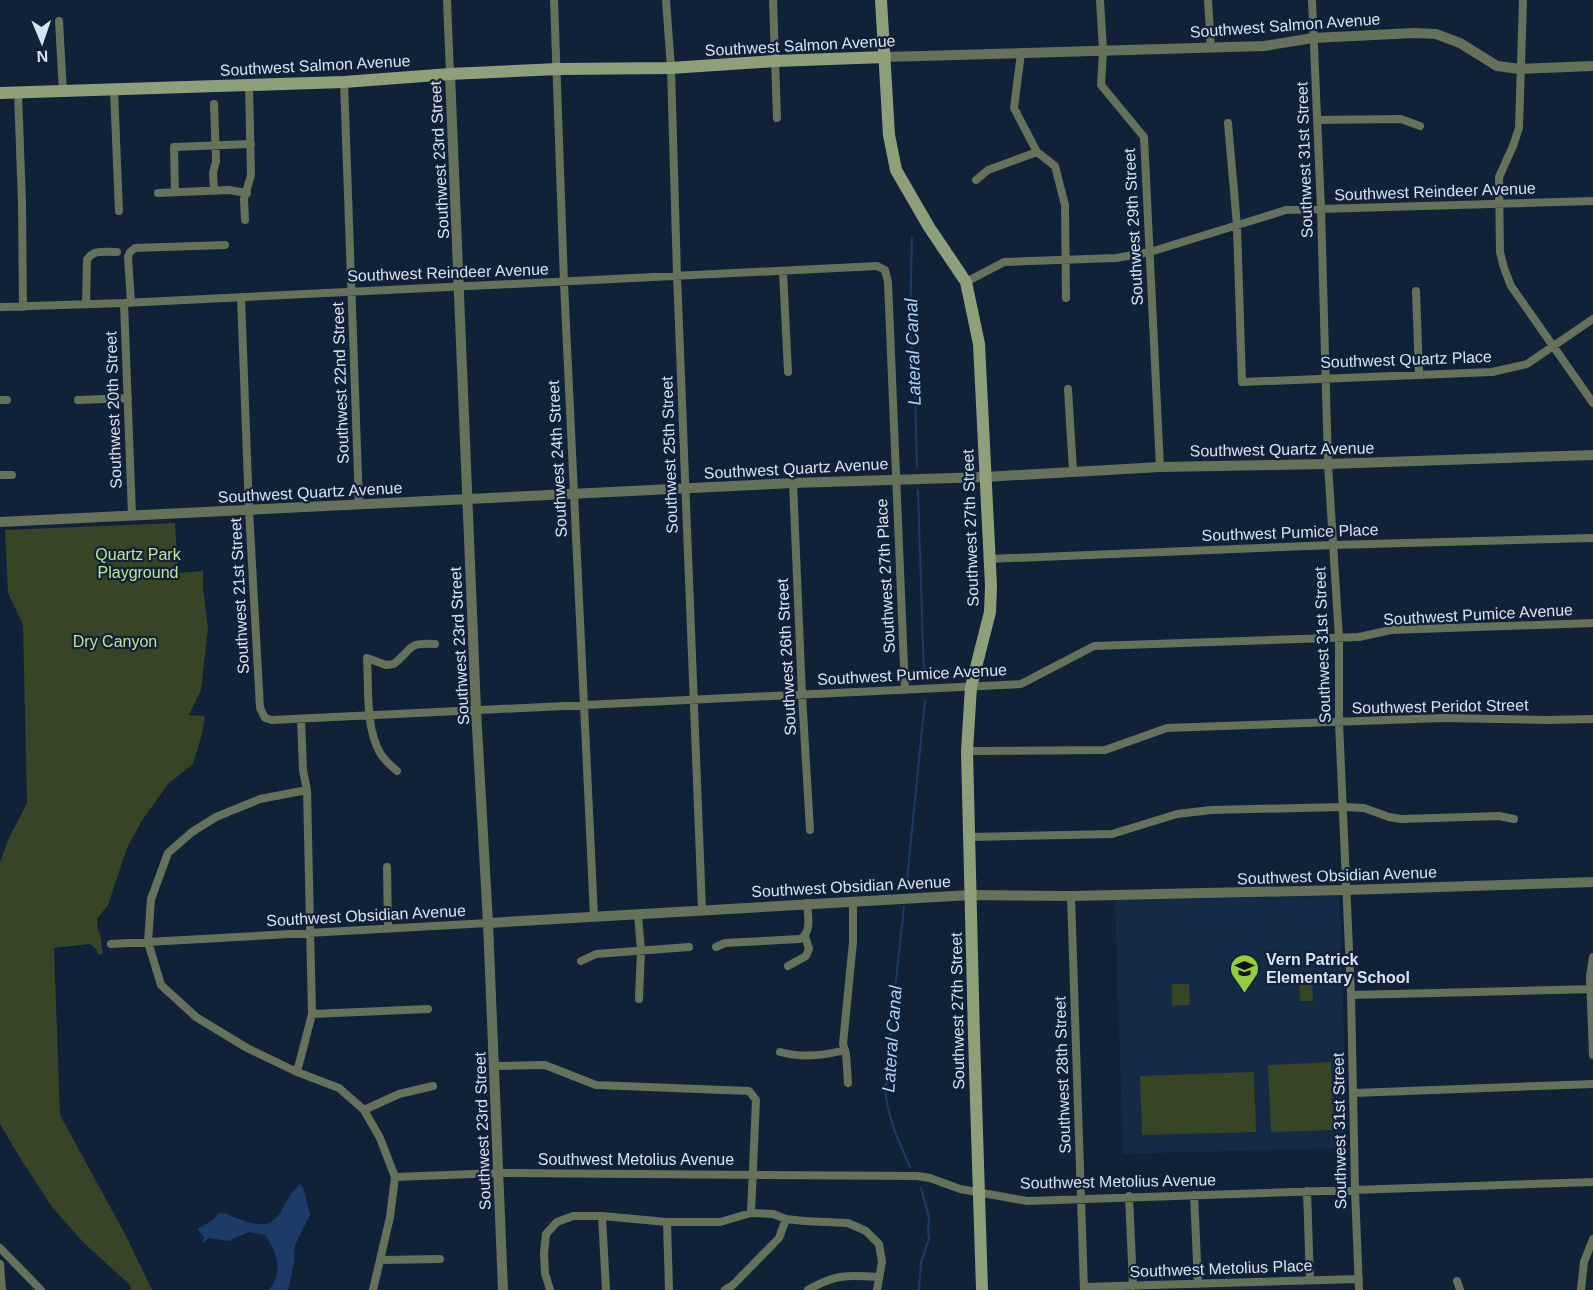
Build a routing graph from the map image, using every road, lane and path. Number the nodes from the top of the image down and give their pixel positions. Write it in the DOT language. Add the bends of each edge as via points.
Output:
graph roads {
  1 [pos="447,0"];
  2 [pos="554,0"];
  3 [pos="666,0"];
  4 [pos="773,0"];
  5 [pos="881,0"];
  6 [pos="1100,0"];
  7 [pos="1208,0"];
  8 [pos="1312,0"];
  9 [pos="1523,0"];
  10 [pos="59,21"];
  11 [pos="1313,38"];
  12 [pos="1211,48"];
  13 [pos="1103,50"];
  14 [pos="1021,53"];
  15 [pos="885,57"];
  16 [pos="776,60"];
  17 [pos="1593,66"];
  18 [pos="671,68"];
  19 [pos="558,69"];
  20 [pos="1520,69"];
  21 [pos="450,74"];
  22 [pos="344,82"];
  23 [pos="249,85"];
  24 [pos="114,91"];
  25 [pos="63,92"];
  26 [pos="0,93"];
  27 [pos="18,93"];
  28 [pos="214,104"];
  29 [pos="777,118"];
  30 [pos="1317,120"];
  31 [pos="1228,123"];
  32 [pos="1420,126"];
  33 [pos="251,144"];
  34 [pos="215,146"];
  35 [pos="1037,152"];
  36 [pos="976,180"];
  37 [pos="214,191"];
  38 [pos="176,192"];
  39 [pos="158,193"];
  40 [pos="247,193"];
  41 [pos="1593,201"];
  42 [pos="1498,203"];
  43 [pos="1321,209"];
  44 [pos="119,211"];
  45 [pos="245,220"];
  46 [pos="1237,226"];
  47 [pos="225,245"];
  48 [pos="117,252"];
  49 [pos="1150,252"];
  50 [pos="1066,260"];
  51 [pos="783,271"];
  52 [pos="677,275"];
  53 [pos="888,282"];
  54 [pos="966,282"];
  55 [pos="564,283"];
  56 [pos="459,286"];
  57 [pos="352,291"];
  58 [pos="1416,291"];
  59 [pos="241,297"];
  60 [pos="1066,298"];
  61 [pos="127,303"];
  62 [pos="86,304"];
  63 [pos="0,307"];
  64 [pos="23,307"];
  65 [pos="1593,319"];
  66 [pos="1554,347"];
  67 [pos="788,372"];
  68 [pos="1419,374"];
  69 [pos="1326,377"];
  70 [pos="1068,389"];
  71 [pos="128,398"];
  72 [pos="78,400"];
  73 [pos="1593,403"];
  74 [pos="1593,455"];
  75 [pos="1328,464"];
  76 [pos="1160,467"];
  77 [pos="1073,471"];
  78 [pos="0,475"];
  79 [pos="12,475"];
  80 [pos="985,477"];
  81 [pos="895,478"];
  82 [pos="794,483"];
  83 [pos="686,488"];
  84 [pos="574,494"];
  85 [pos="467,499"];
  86 [pos="359,504"];
  87 [pos="249,510"];
  88 [pos="132,515"];
  89 [pos="0,522"];
  90 [pos="1593,538"];
  91 [pos="1333,545"];
  92 [pos="989,559"];
  93 [pos="1593,623"];
  94 [pos="1339,638"];
  95 [pos="435,644"];
  96 [pos="971,687"];
  97 [pos="905,690"];
  98 [pos="802,695"];
  99 [pos="693,700"];
  100 [pos="584,705"];
  101 [pos="476,710"];
  102 [pos="261,713"];
  103 [pos="371,716"];
  104 [pos="301,719"];
  105 [pos="1593,719"];
  106 [pos="1339,722"];
  107 [pos="968,751"];
  108 [pos="397,771"];
  109 [pos="307,790"];
  110 [pos="1342,807"];
  111 [pos="1514,819"];
  112 [pos="810,831"];
  113 [pos="970,837"];
  114 [pos="387,867"];
  115 [pos="1593,882"];
  116 [pos="1346,890"];
  117 [pos="971,895"];
  118 [pos="1071,896"];
  119 [pos="854,901"];
  120 [pos="807,903"];
  121 [pos="702,909"];
  122 [pos="638,915"];
  123 [pos="594,916"];
  124 [pos="489,923"];
  125 [pos="388,929"];
  126 [pos="310,935"];
  127 [pos="805,936"];
  128 [pos="148,942"];
  129 [pos="111,944"];
  130 [pos="689,947"];
  131 [pos="716,947"];
  132 [pos="640,950"];
  133 [pos="1593,957"];
  134 [pos="581,961"];
  135 [pos="788,966"];
  136 [pos="1592,990"];
  137 [pos="1351,995"];
  138 [pos="639,999"];
  139 [pos="428,1009"];
  140 [pos="312,1014"];
  141 [pos="844,1050"];
  142 [pos="780,1052"];
  143 [pos="1593,1055"];
  144 [pos="495,1066"];
  145 [pos="297,1072"];
  146 [pos="848,1083"];
  147 [pos="1593,1084"];
  148 [pos="433,1086"];
  149 [pos="1354,1093"];
  150 [pos="364,1110"];
  151 [pos="499,1173"];
  152 [pos="753,1174"];
  153 [pos="395,1177"];
  154 [pos="1593,1182"];
  155 [pos="1355,1190"];
  156 [pos="980,1191"];
  157 [pos="1307,1191"];
  158 [pos="1194,1195"];
  159 [pos="1129,1196"];
  160 [pos="1080,1198"];
  161 [pos="751,1214"];
  162 [pos="602,1216"];
  163 [pos="786,1219"];
  164 [pos="667,1222"];
  165 [pos="1593,1239"];
  166 [pos="0,1248"];
  167 [pos="440,1259"];
  168 [pos="381,1260"];
  169 [pos="0,1264"];
  170 [pos="878,1277"];
  171 [pos="1359,1279"];
  172 [pos="1310,1280"];
  173 [pos="1198,1284"];
  174 [pos="1133,1286"];
  175 [pos="1084,1289"];
  176 [pos="2,1290"];
  177 [pos="41,1290"];
  178 [pos="373,1290"];
  179 [pos="503,1290"];
  180 [pos="550,1290"];
  181 [pos="606,1290"];
  182 [pos="669,1290"];
  183 [pos="725,1290"];
  184 [pos="808,1290"];
  185 [pos="877,1290"];
  186 [pos="982,1290"];
  187 [pos="1359,1290"];
  188 [pos="1581,1290"];
  1 -- 21 [label="street, Southwest 23rd Street"];
  2 -- 19 [label="street, Southwest 24th Street"];
  3 -- 18 [label="street, Southwest 25th Street"];
  4 -- 16 [label="street"];
  5 -- 15 [label="main road, Southwest 27th Street"];
  6 -- 13 [label="street, Southwest 29th Street"];
  7 -- 12 [label="street"];
  8 -- 11 [label="street, Southwest 31st Street"];
  9 -- 20 [label="street"];
  10 -- 25 [label="street"];
  11 -- 12 [label="street, Southwest Salmon Avenue" via="1264,46"];
  11 -- 20 [label="street, Southwest Salmon Avenue" via="1436,34 1460,43 1497,66"];
  11 -- 30 [label="street, Southwest 31st Street"];
  12 -- 13 [label="street, Southwest Salmon Avenue"];
  13 -- 14 [label="street, Southwest Salmon Avenue"];
  13 -- 49 [label="street, Southwest 29th Street" via="1101,85 1144,137"];
  14 -- 15 [label="street, Southwest Salmon Avenue"];
  14 -- 35 [label="street" via="1014,108"];
  15 -- 16 [label="main road, Southwest Salmon Avenue"];
  15 -- 54 [label="main road, Southwest 27th Street" via="896,170"];
  16 -- 18 [label="main road, Southwest Salmon Avenue"];
  16 -- 29 [label="street"];
  17 -- 20 [label="street, Southwest Salmon Avenue"];
  18 -- 19 [label="main road, Southwest Salmon Avenue"];
  18 -- 52 [label="street, Southwest 25th Street"];
  19 -- 21 [label="main road, Southwest Salmon Avenue"];
  19 -- 55 [label="street, Southwest 24th Street"];
  20 -- 42 [label="street" via="1519,129 1499,177"];
  21 -- 22 [label="main road, Southwest Salmon Avenue"];
  21 -- 56 [label="street, Southwest 23rd Street"];
  22 -- 23 [label="main road, Southwest Salmon Avenue"];
  22 -- 57 [label="street, Southwest 22nd Street"];
  23 -- 24 [label="main road, Southwest Salmon Avenue"];
  23 -- 33 [label="street"];
  24 -- 25 [label="main road, Southwest Salmon Avenue"];
  24 -- 44 [label="street"];
  25 -- 27 [label="main road, Southwest Salmon Avenue"];
  26 -- 27 [label="main road, Southwest Salmon Avenue"];
  27 -- 64 [label="street"];
  28 -- 34 [label="street"];
  30 -- 32 [label="street" via="1401,119"];
  30 -- 43 [label="street, Southwest 31st Street"];
  31 -- 46 [label="street"];
  33 -- 34 [label="street"];
  33 -- 40 [label="street"];
  34 -- 37 [label="street"];
  34 -- 38 [label="street" via="174,147"];
  35 -- 36 [label="street" via="988,170"];
  35 -- 50 [label="street" via="1055,166 1065,205"];
  37 -- 38 [label="street"];
  37 -- 40 [label="street"];
  38 -- 39 [label="street"];
  40 -- 45 [label="street"];
  41 -- 42 [label="street, Southwest Reindeer Avenue"];
  42 -- 43 [label="street, Southwest Reindeer Avenue"];
  42 -- 66 [label="street" via="1500,252 1511,286"];
  43 -- 46 [label="street, Southwest Reindeer Avenue" via="1286,210"];
  43 -- 69 [label="street, Southwest 31st Street"];
  46 -- 49 [label="street, Southwest Reindeer Avenue"];
  46 -- 69 [label="street, Southwest Quartz Place" via="1242,382"];
  47 -- 61 [label="street, Southwest 20th Street" via="135,248 128,257"];
  48 -- 62 [label="street" via="93,252 89,256"];
  49 -- 50 [label="street, Southwest Reindeer Avenue"];
  49 -- 76 [label="street, Southwest 29th Street"];
  50 -- 54 [label="street, Southwest Reindeer Avenue" via="1004,262"];
  50 -- 60 [label="street"];
  51 -- 52 [label="street, Southwest Reindeer Avenue"];
  51 -- 53 [label="street, Southwest Reindeer Avenue" via="877,266 885,270"];
  51 -- 67 [label="street"];
  52 -- 55 [label="street, Southwest Reindeer Avenue"];
  52 -- 83 [label="street, Southwest 25th Street"];
  53 -- 81 [label="street, Southwest 27th Place"];
  54 -- 80 [label="main road, Southwest 27th Street" via="979,344"];
  55 -- 56 [label="street, Southwest Reindeer Avenue"];
  55 -- 84 [label="street, Southwest 24th Street"];
  56 -- 57 [label="street, Southwest Reindeer Avenue"];
  56 -- 85 [label="street, Southwest 23rd Street"];
  57 -- 59 [label="street, Southwest Reindeer Avenue"];
  57 -- 86 [label="street, Southwest 22nd Street"];
  58 -- 68 [label="street"];
  59 -- 61 [label="street, Southwest Reindeer Avenue"];
  59 -- 87 [label="street, Southwest 21st Street"];
  61 -- 62 [label="street, Southwest Reindeer Avenue"];
  61 -- 71 [label="street, Southwest 20th Street"];
  62 -- 64 [label="street, Southwest Reindeer Avenue"];
  63 -- 64 [label="street, Southwest Reindeer Avenue"];
  65 -- 66 [label="street, Southwest Quartz Place"];
  66 -- 68 [label="street, Southwest Quartz Place" via="1527,364 1492,372"];
  66 -- 73 [label="street"];
  68 -- 69 [label="street, Southwest Quartz Place"];
  69 -- 75 [label="street, Southwest 31st Street"];
  70 -- 77 [label="street"];
  71 -- 72 [label="street"];
  71 -- 88 [label="street, Southwest 20th Street"];
  74 -- 75 [label="street, Southwest Quartz Avenue"];
  75 -- 76 [label="street, Southwest Quartz Avenue"];
  75 -- 91 [label="street, Southwest 31st Street"];
  76 -- 77 [label="street, Southwest Quartz Avenue"];
  77 -- 80 [label="street, Southwest Quartz Avenue"];
  78 -- 79 [label="street"];
  80 -- 81 [label="street, Southwest Quartz Avenue"];
  80 -- 92 [label="main road, Southwest 27th Street"];
  81 -- 82 [label="street, Southwest Quartz Avenue"];
  81 -- 97 [label="street, Southwest 27th Place"];
  82 -- 83 [label="street, Southwest Quartz Avenue"];
  82 -- 98 [label="street, Southwest 26th Street"];
  83 -- 84 [label="street, Southwest Quartz Avenue"];
  83 -- 99 [label="street, Southwest 25th Street"];
  84 -- 85 [label="street, Southwest Quartz Avenue"];
  84 -- 100 [label="street, Southwest 24th Street"];
  85 -- 86 [label="street, Southwest Quartz Avenue"];
  85 -- 101 [label="street, Southwest 23rd Street"];
  86 -- 87 [label="street, Southwest Quartz Avenue"];
  87 -- 88 [label="street, Southwest Quartz Avenue"];
  87 -- 102 [label="street, Southwest 21st Street"];
  88 -- 89 [label="street, Southwest Quartz Avenue"];
  90 -- 91 [label="street, Southwest Pumice Place"];
  91 -- 92 [label="street, Southwest Pumice Place"];
  91 -- 94 [label="street, Southwest 31st Street"];
  92 -- 96 [label="main road, Southwest 27th Street" via="990,612"];
  93 -- 94 [label="street, Southwest Pumice Avenue" via="1391,630"];
  94 -- 96 [label="street, Southwest Pumice Avenue" via="1094,646 1022,684"];
  94 -- 106 [label="street, Southwest 31st Street"];
  95 -- 103 [label="street" via="419,643 394,664 367,658"];
  96 -- 97 [label="street, Southwest Pumice Avenue"];
  96 -- 107 [label="main road, Southwest 27th Street"];
  97 -- 98 [label="street, Southwest Pumice Avenue"];
  98 -- 99 [label="street, Southwest Pumice Avenue"];
  98 -- 112 [label="street, Southwest 26th Street"];
  99 -- 100 [label="street, Southwest Pumice Avenue"];
  99 -- 121 [label="street, Southwest 25th Street"];
  100 -- 101 [label="street, Southwest Pumice Avenue"];
  100 -- 123 [label="street, Southwest 24th Street"];
  101 -- 103 [label="street, Southwest Pumice Avenue"];
  101 -- 124 [label="street, Southwest 23rd Street"];
  102 -- 104 [label="street, Southwest Pumice Avenue" via="272,720"];
  103 -- 104 [label="street, Southwest Pumice Avenue"];
  103 -- 108 [label="street" via="381,755"];
  104 -- 109 [label="street"];
  105 -- 106 [label="street, Southwest Peridot Street"];
  106 -- 107 [label="street, Southwest Peridot Street" via="1167,728 1105,750"];
  106 -- 110 [label="street, Southwest 31st Street"];
  107 -- 113 [label="main road, Southwest 27th Street"];
  109 -- 126 [label="street"];
  109 -- 128 [label="street" via="260,799 216,817 168,853 152,899"];
  110 -- 111 [label="street" via="1364,808 1401,819"];
  110 -- 113 [label="street" via="1211,810 1177,814 1112,834"];
  110 -- 116 [label="street, Southwest 31st Street"];
  113 -- 117 [label="main road, Southwest 27th Street"];
  114 -- 125 [label="street"];
  115 -- 116 [label="street, Southwest Obsidian Avenue"];
  116 -- 118 [label="street, Southwest Obsidian Avenue"];
  116 -- 137 [label="street, Southwest 31st Street"];
  117 -- 118 [label="street, Southwest Obsidian Avenue"];
  117 -- 119 [label="street, Southwest Obsidian Avenue"];
  117 -- 156 [label="main road, Southwest 27th Street"];
  118 -- 160 [label="street, Southwest 28th Street"];
  119 -- 120 [label="street, Southwest Obsidian Avenue"];
  119 -- 141 [label="street"];
  120 -- 121 [label="street, Southwest Obsidian Avenue"];
  120 -- 127 [label="street"];
  121 -- 122 [label="street, Southwest Obsidian Avenue"];
  122 -- 123 [label="street, Southwest Obsidian Avenue"];
  122 -- 132 [label="street"];
  123 -- 124 [label="street, Southwest Obsidian Avenue"];
  124 -- 125 [label="street, Southwest Obsidian Avenue"];
  124 -- 144 [label="street, Southwest 23rd Street"];
  125 -- 126 [label="street, Southwest Obsidian Avenue"];
  126 -- 128 [label="street, Southwest Obsidian Avenue"];
  126 -- 140 [label="street"];
  127 -- 131 [label="street"];
  127 -- 135 [label="street" via="809,950 806,956"];
  128 -- 129 [label="street, Southwest Obsidian Avenue"];
  128 -- 145 [label="street" via="161,985 196,1017"];
  130 -- 132 [label="street"];
  132 -- 134 [label="street" via="596,954"];
  132 -- 138 [label="street"];
  133 -- 136 [label="street"];
  136 -- 137 [label="street"];
  136 -- 143 [label="street"];
  137 -- 149 [label="street, Southwest 31st Street"];
  139 -- 140 [label="street"];
  140 -- 145 [label="street"];
  141 -- 142 [label="street" via="808,1056"];
  141 -- 146 [label="street"];
  144 -- 151 [label="street, Southwest 23rd Street"];
  144 -- 152 [label="street" via="545,1065 596,1084 749,1091 756,1100"];
  145 -- 150 [label="street" via="339,1088"];
  147 -- 149 [label="street"];
  148 -- 150 [label="street" via="399,1094"];
  149 -- 155 [label="street, Southwest 31st Street"];
  150 -- 153 [label="street"];
  151 -- 152 [label="street, Southwest Metolius Avenue"];
  151 -- 153 [label="street, Southwest Metolius Avenue"];
  151 -- 179 [label="street, Southwest 23rd Street"];
  152 -- 156 [label="street, Southwest Metolius Avenue" via="917,1176"];
  152 -- 161 [label="street"];
  153 -- 168 [label="street"];
  154 -- 155 [label="street, Southwest Metolius Avenue"];
  155 -- 157 [label="street, Southwest Metolius Avenue"];
  155 -- 171 [label="street, Southwest 31st Street"];
  156 -- 160 [label="street, Southwest Metolius Avenue" via="1027,1201"];
  156 -- 186 [label="main road, Southwest 27th Street"];
  157 -- 158 [label="street, Southwest Metolius Avenue"];
  157 -- 172 [label="street"];
  158 -- 159 [label="street, Southwest Metolius Avenue"];
  158 -- 173 [label="street"];
  159 -- 160 [label="street, Southwest Metolius Avenue"];
  159 -- 174 [label="street"];
  160 -- 175 [label="street, Southwest 28th Street"];
  161 -- 163 [label="street" via="773,1214"];
  161 -- 164 [label="street" via="720,1222"];
  162 -- 164 [label="street"];
  162 -- 180 [label="street" via="573,1216 557,1222 546,1234 544,1263"];
  162 -- 181 [label="street"];
  163 -- 170 [label="street" via="848,1223 866,1231 879,1244 882,1262"];
  163 -- 183 [label="street" via="779,1238"];
  164 -- 182 [label="street"];
  165 -- 188 [label="street" via="1584,1262"];
  166 -- 177 [label="street"];
  167 -- 168 [label="street"];
  168 -- 178 [label="street"];
  169 -- 176 [label="street"];
  170 -- 184 [label="street" via="845,1275"];
  170 -- 185 [label="street"];
  171 -- 172 [label="street, Southwest Metolius Place"];
  171 -- 187 [label="street, Southwest 31st Street"];
  172 -- 173 [label="street, Southwest Metolius Place"];
  173 -- 174 [label="street, Southwest Metolius Place"];
  174 -- 175 [label="street, Southwest Metolius Place"];
}
